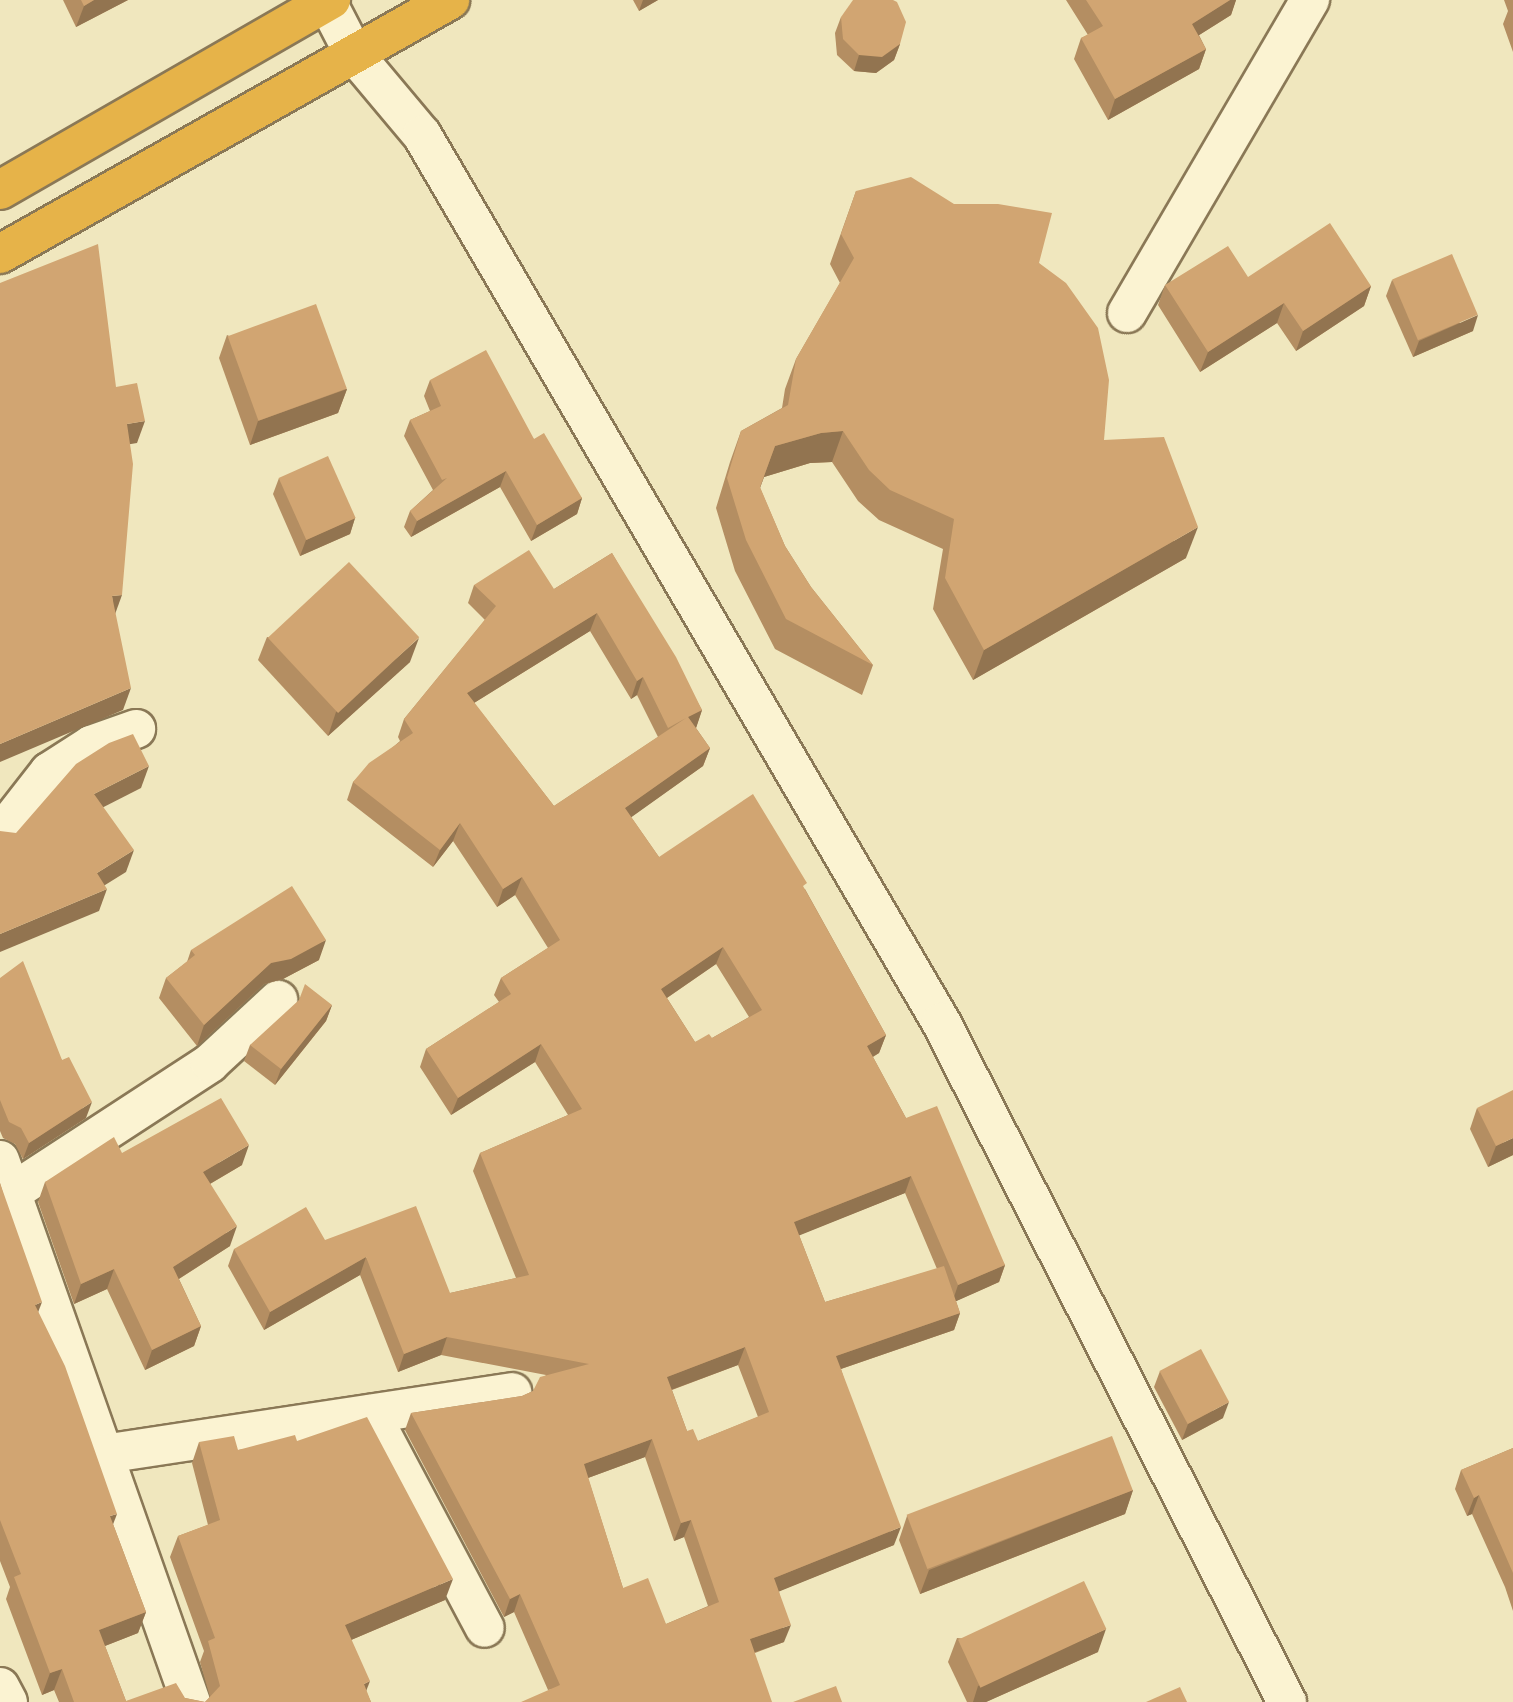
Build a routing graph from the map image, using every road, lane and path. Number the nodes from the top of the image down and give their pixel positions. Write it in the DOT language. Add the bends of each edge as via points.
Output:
graph roads {
  1 [pos="450,0"];
  2 [pos="1310,0"];
  3 [pos="328,1"];
  4 [pos="354,54"];
  5 [pos="0,190"];
  6 [pos="0,254"];
  7 [pos="1127,313"];
  8 [pos="136,729"];
  9 [pos="0,835"];
  10 [pos="278,1000"];
  11 [pos="7,1175"];
  12 [pos="512,1392"];
  13 [pos="371,1414"];
  14 [pos="104,1454"];
  15 [pos="485,1628"];
  16 [pos="0,1687"];
  17 [pos="9,1702"];
  18 [pos="191,1702"];
  19 [pos="1287,1702"];
  1 -- 4 [label="highway"];
  2 -- 7 [label="street"];
  3 -- 4 [label="street"];
  3 -- 5 [label="highway"];
  4 -- 6 [label="highway"];
  4 -- 19 [label="street" via="422,135 940,1022"];
  8 -- 9 [label="street" via="91,745 50,772"];
  10 -- 11 [label="street" via="210,1063"];
  11 -- 14 [label="street"];
  12 -- 13 [label="street"];
  13 -- 14 [label="street"];
  13 -- 15 [label="street"];
  14 -- 18 [label="street"];
  16 -- 17 [label="street"];
}
